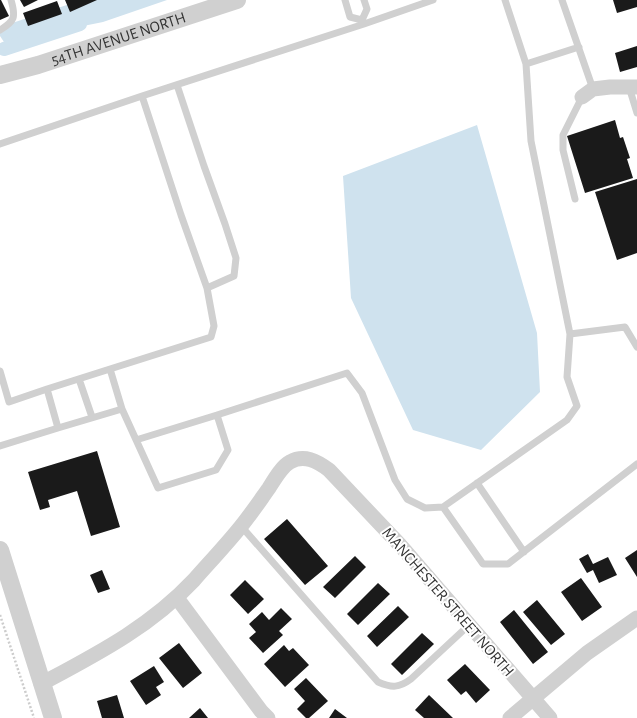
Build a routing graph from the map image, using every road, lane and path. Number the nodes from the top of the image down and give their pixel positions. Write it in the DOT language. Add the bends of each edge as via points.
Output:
graph roads {
  1 [pos="11,0"];
  2 [pos="237,0"];
  3 [pos="344,0"];
  4 [pos="364,0"];
  5 [pos="433,0"];
  6 [pos="504,0"];
  7 [pos="562,0"];
  8 [pos="363,22"];
  9 [pos="0,30"];
  10 [pos="579,47"];
  11 [pos="526,64"];
  12 [pos="0,75"];
  13 [pos="177,84"];
  14 [pos="633,87"];
  15 [pos="588,93"];
  16 [pos="142,96"];
  17 [pos="637,113"];
  18 [pos="0,144"];
  19 [pos="575,199"];
  20 [pos="207,288"];
  21 [pos="570,334"];
  22 [pos="637,347"];
  23 [pos="110,369"];
  24 [pos="0,371"];
  25 [pos="79,379"];
  26 [pos="47,389"];
  27 [pos="122,409"];
  28 [pos="217,415"];
  29 [pos="92,417"];
  30 [pos="58,428"];
  31 [pos="136,440"];
  32 [pos="0,446"];
  33 [pos="637,464"];
  34 [pos="477,483"];
  35 [pos="443,506"];
  36 [pos="241,526"];
  37 [pos="0,550"];
  38 [pos="524,552"];
  39 [pos="177,598"];
  40 [pos="0,615"];
  41 [pos="637,618"];
  42 [pos="469,625"];
  43 [pos="41,684"];
  44 [pos="533,699"];
  45 [pos="261,716"];
  46 [pos="34,718"];
  47 [pos="53,718"];
  48 [pos="510,718"];
  49 [pos="550,718"];
  1 -- 9 [label="lane" via="14,15 11,23"];
  2 -- 12 [label="street, 54TH AVENUE NORTH"];
  3 -- 8 [label="lane" via="350,17"];
  4 -- 8 [label="lane" via="367,9"];
  5 -- 8 [label="lane"];
  6 -- 11 [label="lane"];
  7 -- 10 [label="lane"];
  8 -- 13 [label="lane"];
  10 -- 11 [label="lane"];
  10 -- 15 [label="lane"];
  11 -- 21 [label="lane" via="531,141"];
  13 -- 16 [label="lane"];
  13 -- 20 [label="lane" via="236,258 234,276"];
  14 -- 15 [label="street" via="610,87"];
  14 -- 17 [label="lane"];
  15 -- 19 [label="lane" via="562,135 563,150"];
  16 -- 18 [label="lane"];
  16 -- 20 [label="lane"];
  20 -- 23 [label="lane" via="214,326 211,337"];
  21 -- 22 [label="lane" via="625,327"];
  21 -- 34 [label="lane" via="567,377 576,406 567,420"];
  23 -- 25 [label="lane"];
  23 -- 27 [label="lane"];
  24 -- 26 [label="lane" via="9,402"];
  25 -- 26 [label="lane"];
  25 -- 29 [label="lane"];
  26 -- 30 [label="lane"];
  27 -- 29 [label="lane"];
  27 -- 31 [label="lane"];
  28 -- 31 [label="lane"];
  28 -- 31 [label="lane" via="228,450 216,470 158,488"];
  28 -- 35 [label="lane" via="347,373 362,393 395,480 407,499 425,508"];
  29 -- 30 [label="lane"];
  30 -- 32 [label="lane"];
  33 -- 38 [label="lane"];
  34 -- 35 [label="lane"];
  34 -- 38 [label="lane"];
  35 -- 38 [label="lane" via="483,564 508,564"];
  36 -- 39 [label="street"];
  36 -- 42 [label="lane" via="378,682 387,686 404,684 411,679"];
  36 -- 42 [label="street, MANCHESTER STREET NORTH" via="288,463 297,459 320,463 400,545"];
  37 -- 43 [label="street"];
  39 -- 43 [label="street" via="132,633"];
  39 -- 45 [label="street"];
  40 -- 46 [label="path"];
  41 -- 44 [label="street" via="586,653"];
  42 -- 44 [label="street, MANCHESTER STREET NORTH"];
  43 -- 47 [label="street"];
  44 -- 48 [label="street"];
  44 -- 49 [label="street, MANCHESTER STREET NORTH"];
}
